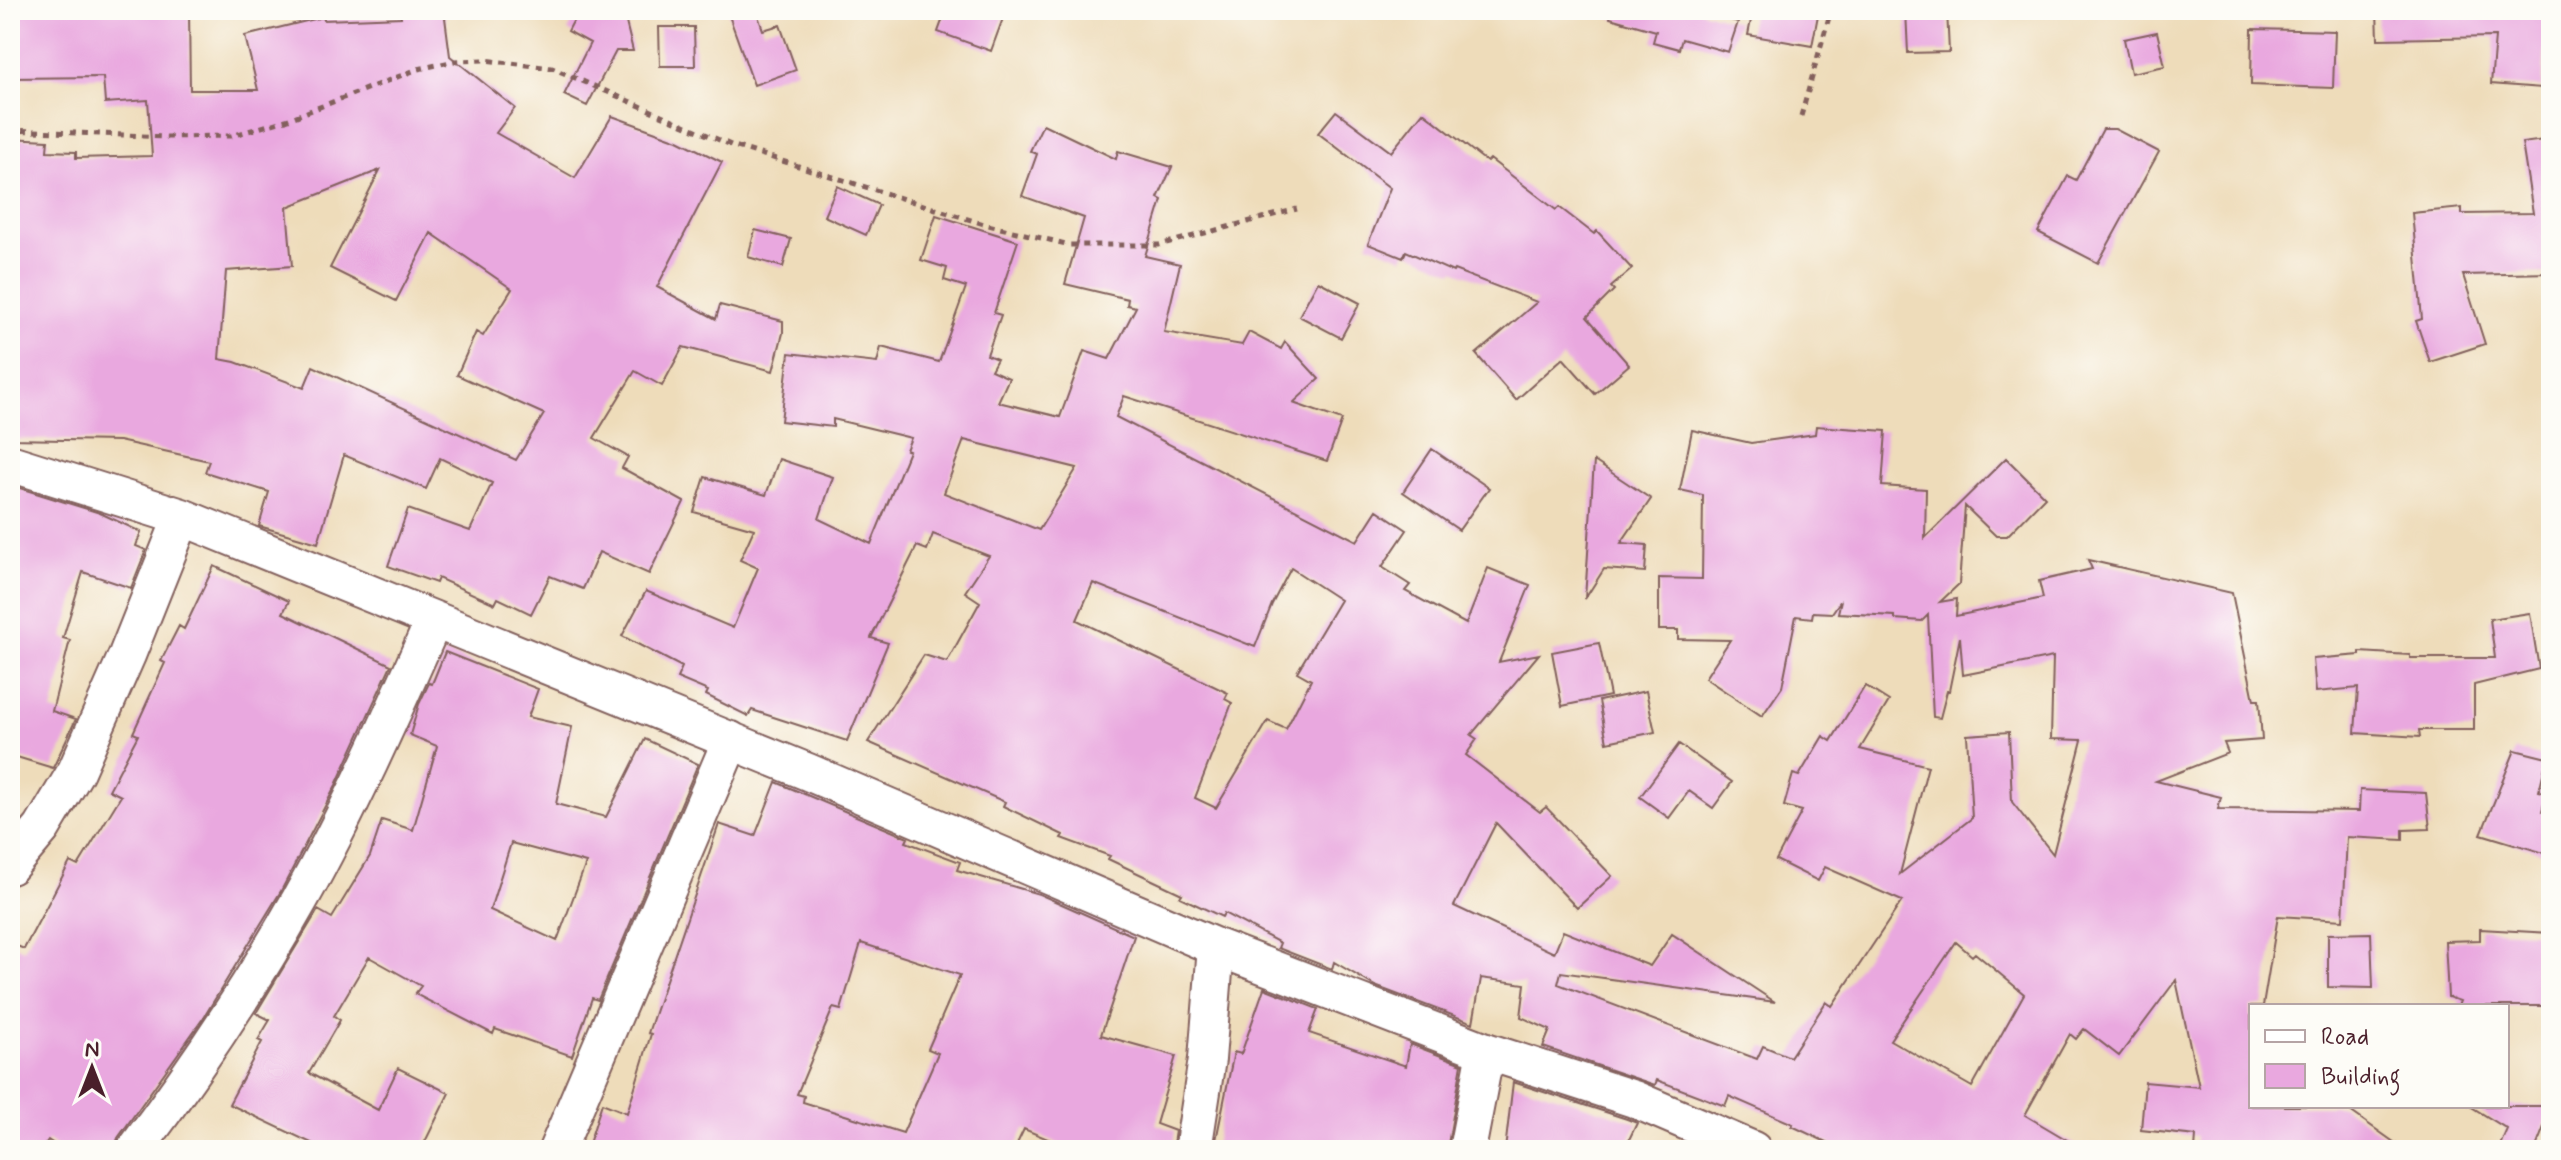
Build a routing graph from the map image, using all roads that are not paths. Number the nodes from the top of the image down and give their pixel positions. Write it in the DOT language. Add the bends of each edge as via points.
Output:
graph roads {
  1 [pos="10,463"];
  2 [pos="182,517"];
  3 [pos="434,620"];
  4 [pos="731,740"];
  5 [pos="10,866"];
  6 [pos="1216,947"];
  7 [pos="1486,1051"];
  8 [pos="135,1150"];
  9 [pos="557,1150"];
  10 [pos="1193,1150"];
  11 [pos="1467,1150"];
  12 [pos="1753,1150"];
  1 -- 2 [label="street"];
  2 -- 3 [label="street"];
  2 -- 5 [label="street" via="76,771 42,828"];
  3 -- 4 [label="street"];
  3 -- 8 [label="street" via="369,766 301,899 193,1073"];
  4 -- 6 [label="street"];
  4 -- 9 [label="street"];
  6 -- 7 [label="street"];
  6 -- 10 [label="street"];
  7 -- 11 [label="street"];
  7 -- 12 [label="street" via="1634,1099"];
}
